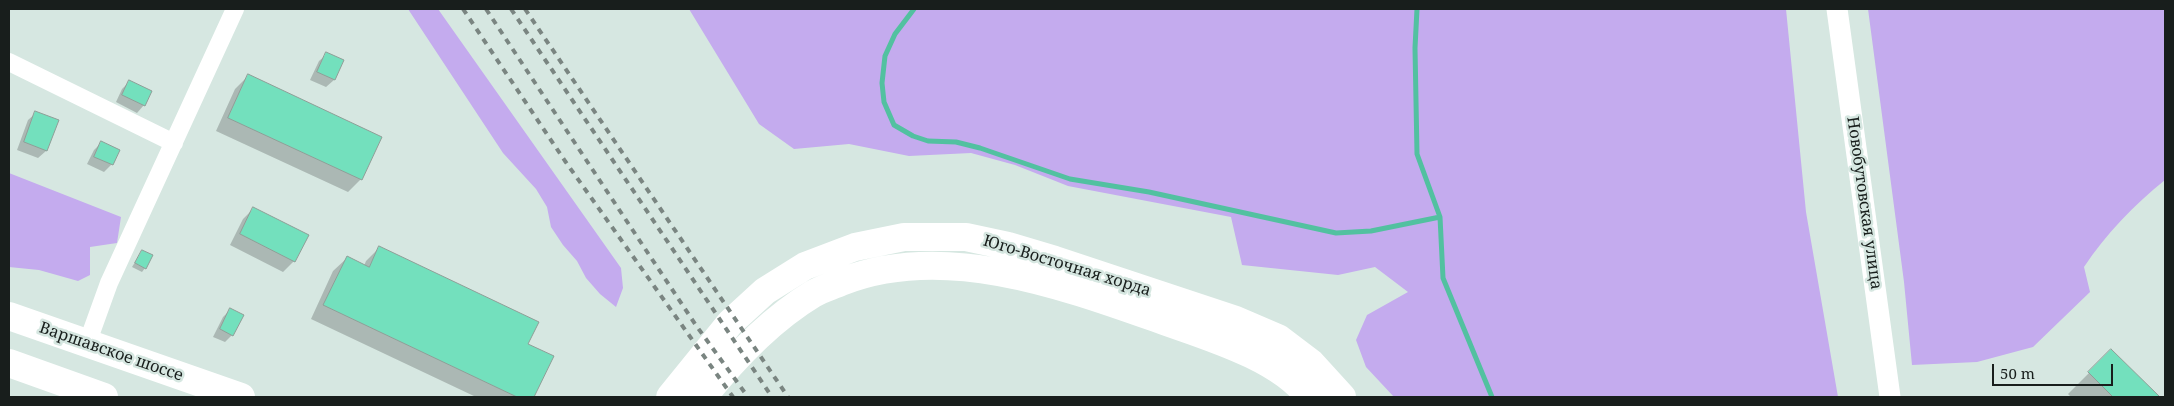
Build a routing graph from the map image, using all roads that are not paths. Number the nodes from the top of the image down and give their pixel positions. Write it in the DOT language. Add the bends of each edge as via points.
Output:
graph roads {
  1 [pos="236,9"];
  2 [pos="1837,9"];
  3 [pos="9,62"];
  4 [pos="174,142"];
  5 [pos="9,316"];
  6 [pos="87,344"];
  7 [pos="9,363"];
  8 [pos="1889,393"];
  9 [pos="104,397"];
  10 [pos="241,397"];
  11 [pos="670,397"];
  12 [pos="703,397"];
  13 [pos="1310,397"];
  14 [pos="1342,397"];
  1 -- 4 [label="street"];
  2 -- 8 [label="street, Новобутовская улица"];
  3 -- 4 [label="street"];
  4 -- 6 [label="street" via="109,283"];
  5 -- 6 [label="main road, Варшавское шоссе"];
  6 -- 10 [label="main road, Варшавское шоссе"];
  7 -- 9 [label="main road"];
  11 -- 14 [label="main road, Юго-Восточная хорда" via="730,323 765,291 805,266 855,247 904,237 966,237 1008,246 1236,320 1278,338 1311,363"];
  12 -- 13 [label="main road, Юго-Восточная хорда" via="775,321 814,293 860,275 909,265 964,266 1093,296 1242,349 1277,370"];
}
